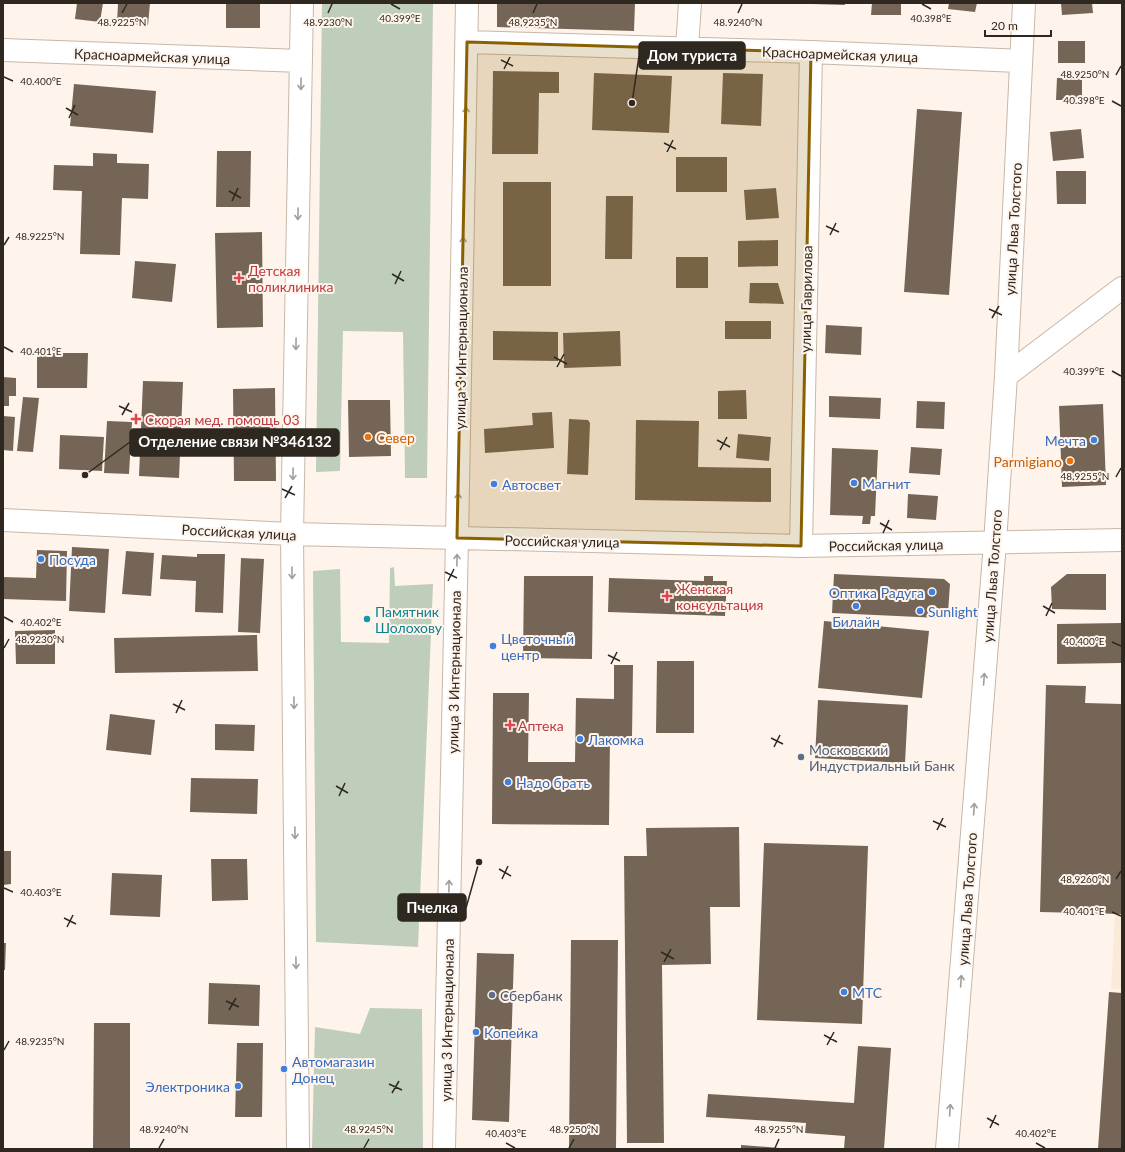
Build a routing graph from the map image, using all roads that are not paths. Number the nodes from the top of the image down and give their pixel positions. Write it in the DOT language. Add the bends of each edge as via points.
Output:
graph roads {
  1 [pos="302,3"];
  2 [pos="467,3"];
  3 [pos="690,3"];
  4 [pos="1024,3"];
  5 [pos="467,42"];
  6 [pos="687,48"];
  7 [pos="3,50"];
  8 [pos="811,52"];
  9 [pos="301,61"];
  10 [pos="1021,61"];
  11 [pos="1122,288"];
  12 [pos="1006,376"];
  13 [pos="3,520"];
  14 [pos="292,534"];
  15 [pos="457,538"];
  16 [pos="1122,540"];
  17 [pos="995,543"];
  18 [pos="801,546"];
  19 [pos="298,1149"];
  20 [pos="444,1149"];
  21 [pos="947,1149"];
  1 -- 9 [label="street"];
  2 -- 5 [label="street, улица 3 Интернационала"];
  3 -- 6 [label="street"];
  4 -- 10 [label="street, улица Льва Толстого"];
  5 -- 6 [label="street, Красноармейская улица"];
  15 -- 5 [label="street, улица 3 Интернационала, one-way"];
  6 -- 8 [label="street, Красноармейская улица"];
  7 -- 9 [label="street, Красноармейская улица"];
  8 -- 10 [label="street, Красноармейская улица"];
  8 -- 18 [label="street, улица Гаврилова"];
  9 -- 14 [label="street, one-way"];
  10 -- 12 [label="street, улица Льва Толстого"];
  11 -- 12 [label="street"];
  12 -- 17 [label="street, улица Льва Толстого"];
  13 -- 14 [label="street, Российская улица"];
  14 -- 15 [label="street, Российская улица"];
  14 -- 19 [label="street, one-way"];
  15 -- 18 [label="street, Российская улица"];
  20 -- 15 [label="street, улица 3 Интернационала, one-way"];
  16 -- 17 [label="street, Российская улица"];
  17 -- 18 [label="street, Российская улица"];
  21 -- 17 [label="street, улица Льва Толстого, one-way"];
}
